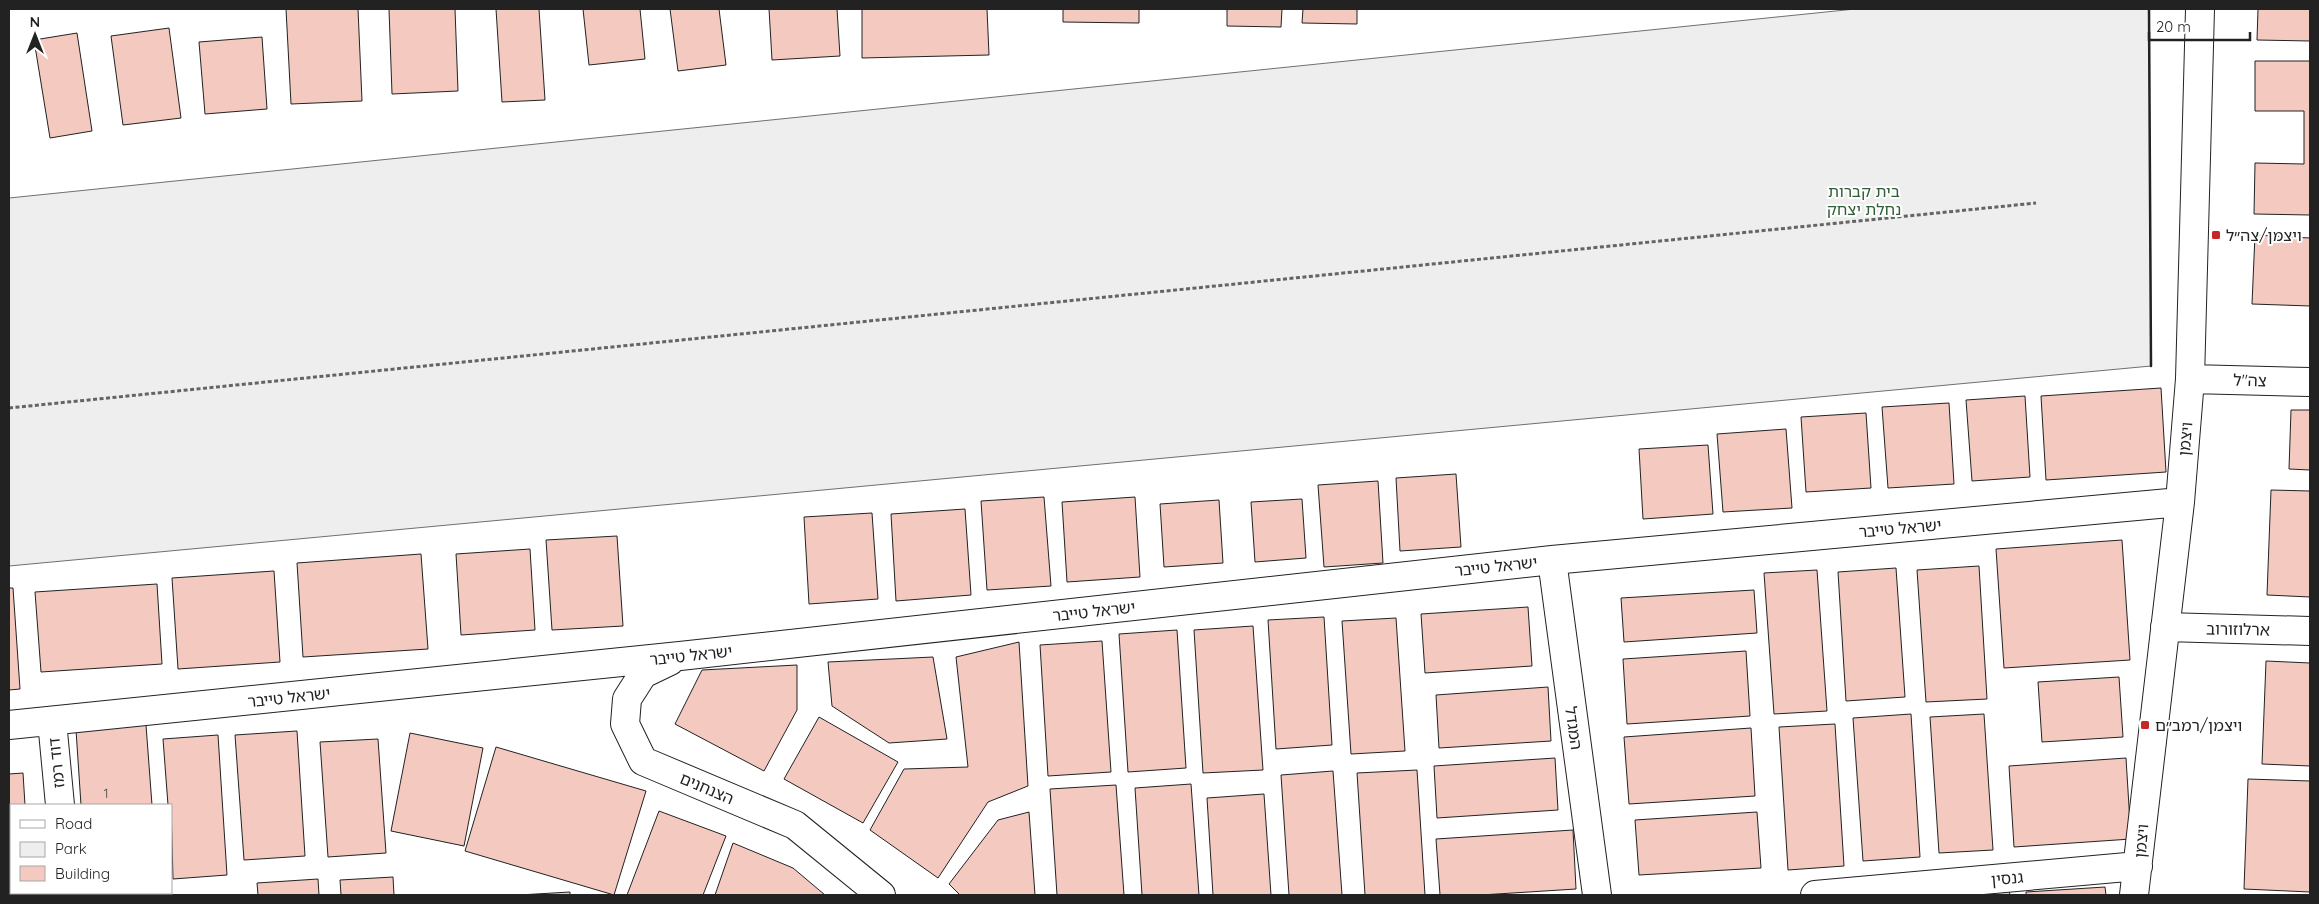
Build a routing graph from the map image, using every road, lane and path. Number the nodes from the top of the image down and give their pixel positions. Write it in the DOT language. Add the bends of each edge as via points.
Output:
graph roads {
  1 [pos="2200,9"];
  2 [pos="2036,203"];
  3 [pos="2190,379"];
  4 [pos="2310,382"];
  5 [pos="9,408"];
  6 [pos="2180,502"];
  7 [pos="1552,560"];
  8 [pos="2165,627"];
  9 [pos="2310,631"];
  10 [pos="680,656"];
  11 [pos="52,721"];
  12 [pos="9,725"];
  13 [pos="60,804"];
  14 [pos="2138,866"];
  15 [pos="881,895"];
  16 [pos="1597,895"];
  17 [pos="1815,895"];
  18 [pos="2134,895"];
  19 [pos="2142,895"];
  1 -- 3 [label="street, ויצמן"];
  2 -- 5 [label="path"];
  3 -- 4 [label="street, צה\"ל"];
  3 -- 6 [label="street, ויצמן"];
  6 -- 7 [label="street, ישראל טייבר"];
  6 -- 8 [label="street, ויצמן"];
  7 -- 10 [label="street, ישראל טייבר"];
  7 -- 16 [label="street, המגדל"];
  8 -- 9 [label="street, ארלוזורוב"];
  8 -- 14 [label="street, ויצמן"];
  10 -- 11 [label="street, ישראל טייבר"];
  10 -- 15 [label="street, הצנחנים" via="643,674 627,698 625,724 642,761 795,825"];
  11 -- 12 [label="street, ישראל טייבר"];
  11 -- 13 [label="street, דוד רמז"];
  14 -- 17 [label="street, גנסין"];
  14 -- 18 [label="street, ויצמן"];
  14 -- 19 [label="street, ויצמן"];
}
